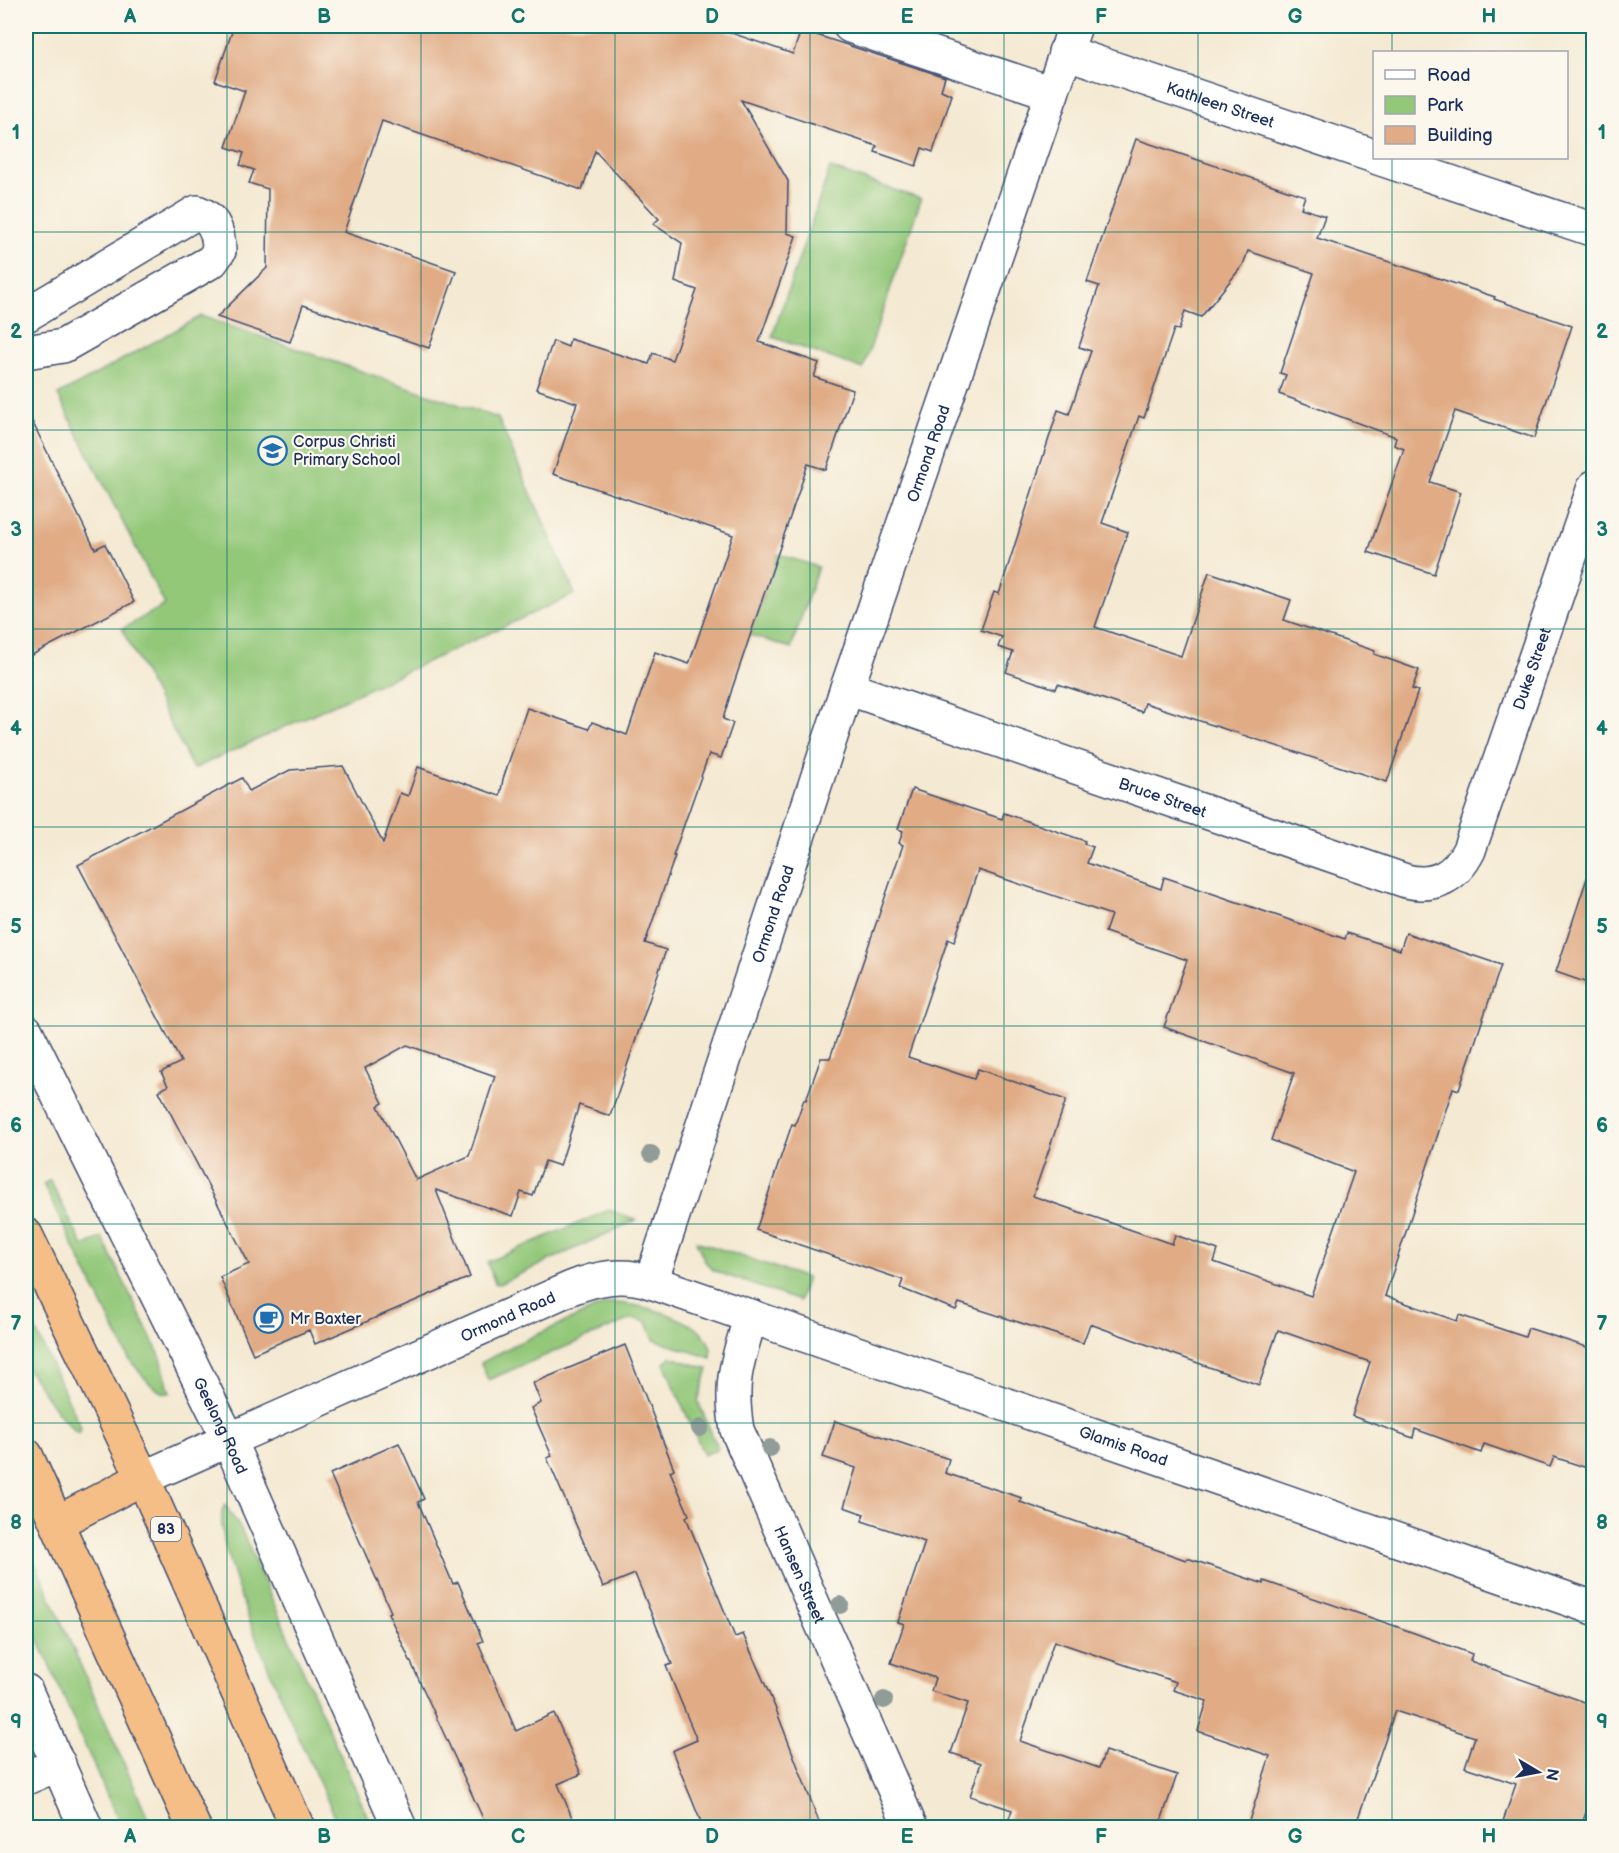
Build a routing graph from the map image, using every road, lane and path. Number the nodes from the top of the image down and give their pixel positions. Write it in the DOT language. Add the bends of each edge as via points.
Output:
graph roads {
  1 [pos="850,26"];
  2 [pos="1070,39"];
  3 [pos="1052,93"];
  4 [pos="1373,156"];
  5 [pos="1382,159"];
  6 [pos="1593,230"];
  7 [pos="26,315"];
  8 [pos="26,352"];
  9 [pos="1593,487"];
  10 [pos="847,688"];
  11 [pos="1469,850"];
  12 [pos="26,1030"];
  13 [pos="26,1235"];
  14 [pos="651,1282"];
  15 [pos="751,1316"];
  16 [pos="228,1438"];
  17 [pos="26,1455"];
  18 [pos="143,1478"];
  19 [pos="58,1522"];
  20 [pos="1593,1608"];
  21 [pos="26,1691"];
  22 [pos="59,1764"];
  23 [pos="26,1778"];
  24 [pos="86,1827"];
  25 [pos="194,1827"];
  26 [pos="298,1827"];
  27 [pos="400,1827"];
  28 [pos="911,1827"];
  1 -- 3 [label="street"];
  2 -- 3 [label="street, Ormond Road"];
  2 -- 4 [label="street, Kathleen Street"];
  3 -- 10 [label="street, Ormond Road"];
  5 -- 6 [label="street, Kathleen Street"];
  7 -- 8 [label="street" via="197,212 206,215 216,230 219,251 212,261 63,346"];
  9 -- 11 [label="street, Duke Street"];
  10 -- 11 [label="street, Bruce Street" via="1406,882 1427,884 1446,878"];
  10 -- 14 [label="street, Ormond Road"];
  12 -- 16 [label="street, Geelong Road"];
  13 -- 18 [label="highway, 83"];
  14 -- 15 [label="street, Glamis Road"];
  14 -- 16 [label="street, Ormond Road" via="619,1276 579,1285"];
  15 -- 20 [label="street, Glamis Road"];
  15 -- 28 [label="street, Hansen Street" via="733,1372 732,1402 737,1430"];
  16 -- 18 [label="street, Ormond Road"];
  16 -- 27 [label="street, Geelong Road"];
  17 -- 19 [label="highway"];
  18 -- 19 [label="highway"];
  18 -- 26 [label="highway, 83"];
  19 -- 25 [label="highway"];
  21 -- 22 [label="street"];
  22 -- 23 [label="street"];
  22 -- 24 [label="street"];
}
